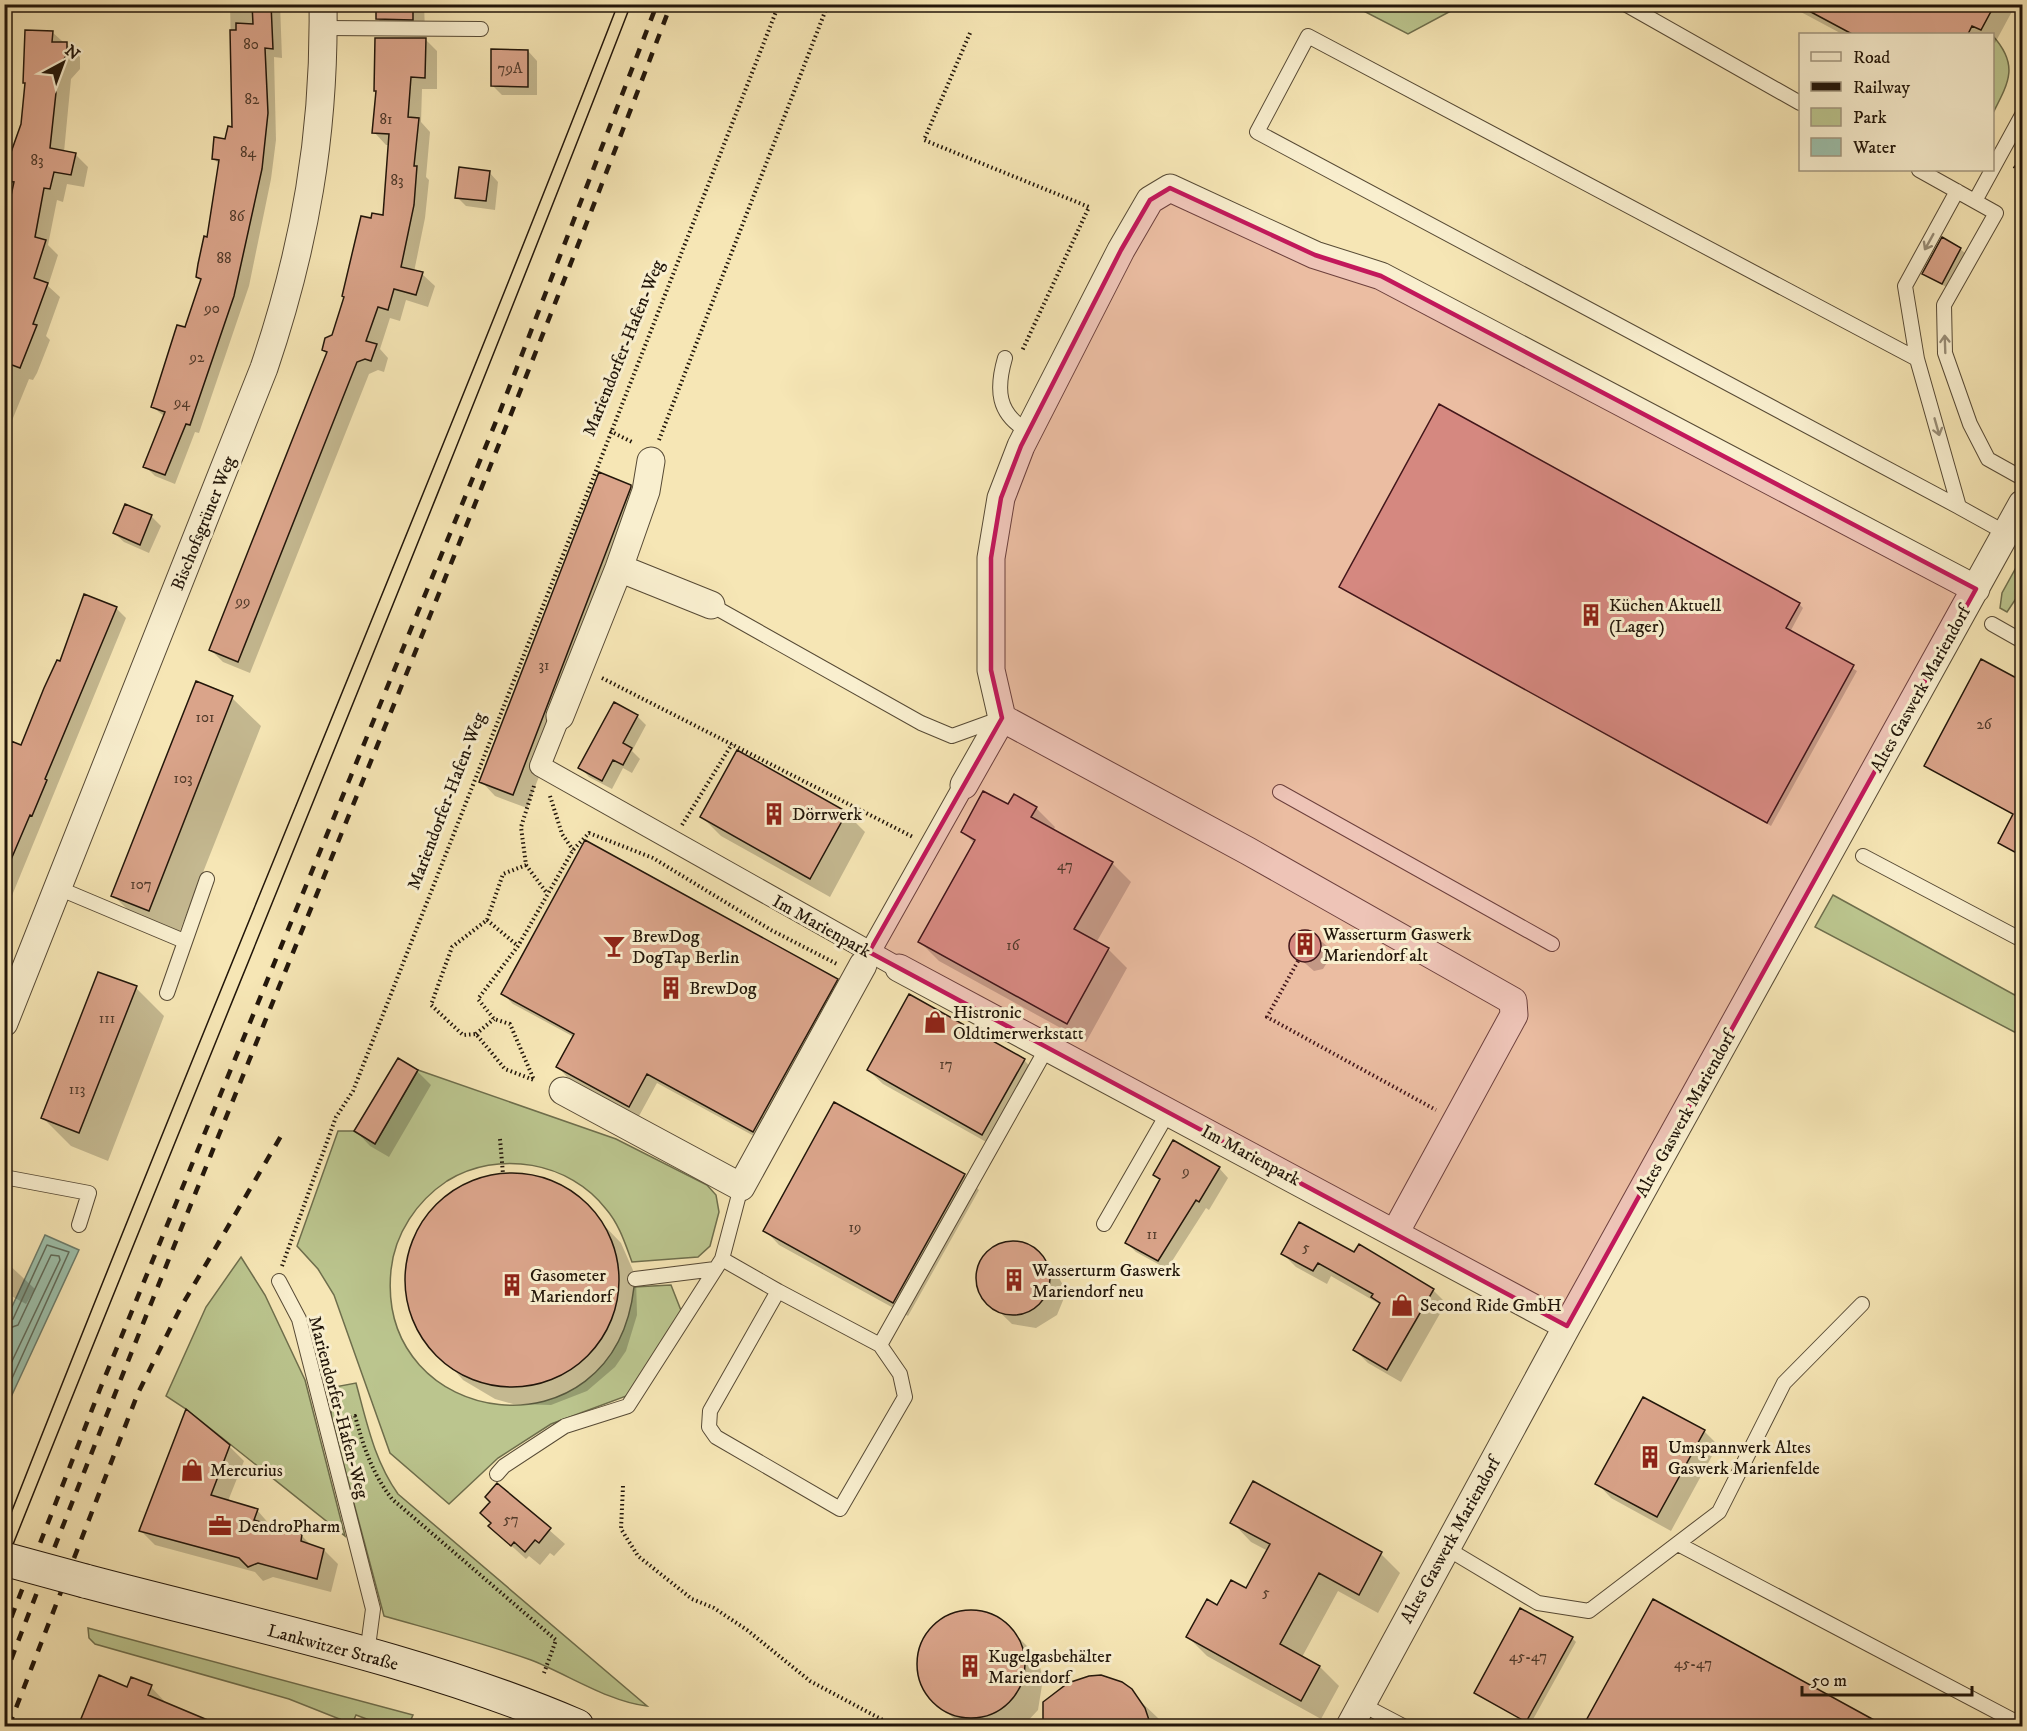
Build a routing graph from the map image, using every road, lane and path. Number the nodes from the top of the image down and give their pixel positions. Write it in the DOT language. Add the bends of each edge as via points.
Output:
graph roads {
  1 [pos="778,4"];
  2 [pos="828,4"];
  3 [pos="1625,4"];
  4 [pos="323,16"];
  5 [pos="481,29"];
  6 [pos="970,33"];
  7 [pos="1799,102"];
  8 [pos="2022,114"];
  9 [pos="1994,166"];
  10 [pos="1921,171"];
  11 [pos="1991,171"];
  12 [pos="1958,191"];
  13 [pos="1975,201"];
  14 [pos="1021,354"];
  15 [pos="1005,358"];
  16 [pos="1917,359"];
  17 [pos="1028,431"];
  18 [pos="651,461"];
  19 [pos="2022,478"];
  20 [pos="2022,504"];
  21 [pos="1959,507"];
  22 [pos="2006,533"];
  23 [pos="619,568"];
  24 [pos="1976,589"];
  25 [pos="711,605"];
  26 [pos="1992,624"];
  27 [pos="2022,641"];
  28 [pos="580,666"];
  29 [pos="560,716"];
  30 [pos="1002,718"];
  31 [pos="732,744"];
  32 [pos="540,766"];
  33 [pos="964,785"];
  34 [pos="1280,792"];
  35 [pos="672,841"];
  36 [pos="930,846"];
  37 [pos="573,850"];
  38 [pos="1863,856"];
  39 [pos="525,865"];
  40 [pos="207,879"];
  41 [pos="58,888"];
  42 [pos="546,892"];
  43 [pos="487,920"];
  44 [pos="2022,940"];
  45 [pos="183,941"];
  46 [pos="1552,944"];
  47 [pos="518,945"];
  48 [pos="1298,961"];
  49 [pos="863,964"];
  50 [pos="899,968"];
  51 [pos="166,993"];
  52 [pos="494,1019"];
  53 [pos="4,1023"];
  54 [pos="476,1035"];
  55 [pos="1048,1046"];
  56 [pos="563,1091"];
  57 [pos="1169,1111"];
  58 [pos="1455,1121"];
  59 [pos="500,1139"];
  60 [pos="503,1174"];
  61 [pos="4,1177"];
  62 [pos="741,1187"];
  63 [pos="1104,1224"];
  64 [pos="79,1225"];
  65 [pos="1395,1233"];
  66 [pos="719,1264"];
  67 [pos="635,1279"];
  68 [pos="279,1281"];
  69 [pos="778,1291"];
  70 [pos="1862,1304"];
  71 [pos="1568,1326"];
  72 [pos="880,1345"];
  73 [pos="325,1428"];
  74 [pos="497,1474"];
  75 [pos="623,1486"];
  76 [pos="1678,1544"];
  77 [pos="1446,1548"];
  78 [pos="4,1559"];
  79 [pos="366,1656"];
  80 [pos="544,1673"];
  81 [pos="1355,1715"];
  82 [pos="2022,1725"];
  83 [pos="577,1726"];
  84 [pos="894,1726"];
  85 [pos="1404,1726"];
  1 -- 68 [label="path, Mariendorfer-Hafen-Weg" via="354,1091 336,1117 287,1248"];
  2 -- 18 [label="path"];
  3 -- 7 [label="lane"];
  4 -- 5 [label="lane"];
  4 -- 41 [label="street, Bischofsgrüner Weg" via="321,95 310,197 280,321"];
  6 -- 14 [label="path" via="924,140 1089,207"];
  8 -- 9 [label="lane"];
  10 -- 12 [label="lane"];
  11 -- 13 [label="lane"];
  12 -- 13 [label="lane"];
  12 -- 16 [label="lane, one-way" via="1905,286"];
  19 -- 13 [label="lane, one-way" via="1988,459 1970,424 1945,353 1944,306 1996,213"];
  15 -- 17 [label="lane" via="998,393 1002,406"];
  16 -- 21 [label="lane, one-way"];
  16 -- 21 [label="lane" via="1308,36 1257,132"];
  17 -- 24 [label="street" via="1144,210 1150,200 1170,188 1315,255 1381,276"];
  17 -- 30 [label="street" via="1001,498 991,558 991,670"];
  18 -- 23 [label="street" via="646,491"];
  20 -- 22 [label="street, Altes Gaswerk Mariendorf"];
  21 -- 22 [label="lane"];
  22 -- 24 [label="street, Altes Gaswerk Mariendorf"];
  23 -- 25 [label="street"];
  23 -- 28 [label="street"];
  24 -- 71 [label="street, Altes Gaswerk Mariendorf"];
  25 -- 30 [label="lane" via="921,723 952,736"];
  26 -- 27 [label="lane"];
  28 -- 29 [label="street"];
  28 -- 31 [label="path"];
  29 -- 32 [label="street"];
  30 -- 33 [label="street"];
  30 -- 58 [label="street" via="1510,997 1514,1015"];
  31 -- 35 [label="path"];
  31 -- 36 [label="path"];
  32 -- 35 [label="street, Im Marienpark"];
  32 -- 37 [label="path" via="562,834"];
  32 -- 39 [label="path" via="521,827"];
  33 -- 36 [label="street"];
  34 -- 46 [label="lane"];
  35 -- 49 [label="street, Im Marienpark"];
  36 -- 49 [label="street"];
  37 -- 42 [label="path"];
  37 -- 49 [label="path" via="589,833 653,858 771,930"];
  38 -- 44 [label="lane"];
  39 -- 42 [label="path"];
  39 -- 43 [label="path" via="502,874"];
  40 -- 45 [label="lane"];
  41 -- 45 [label="lane"];
  41 -- 53 [label="street, Bischofsgrüner Weg"];
  42 -- 47 [label="path"];
  43 -- 47 [label="path"];
  43 -- 54 [label="path" via="452,947 431,1005 463,1035"];
  45 -- 51 [label="lane"];
  47 -- 52 [label="path" via="478,999"];
  48 -- 58 [label="path" via="1267,1017"];
  49 -- 50 [label="street, Im Marienpark"];
  49 -- 62 [label="street"];
  50 -- 55 [label="street, Im Marienpark"];
  52 -- 54 [label="path"];
  52 -- 54 [label="path" via="510,1024 534,1080 505,1069"];
  55 -- 57 [label="street, Im Marienpark"];
  55 -- 72 [label="lane"];
  56 -- 62 [label="street"];
  57 -- 63 [label="lane"];
  57 -- 65 [label="street, Im Marienpark"];
  58 -- 65 [label="street"];
  59 -- 60 [label="path"];
  61 -- 64 [label="lane" via="89,1193"];
  62 -- 66 [label="lane"];
  65 -- 71 [label="street, Im Marienpark"];
  66 -- 67 [label="lane"];
  66 -- 69 [label="lane"];
  66 -- 74 [label="lane" via="628,1406 565,1426"];
  68 -- 73 [label="lane, Mariendorfer-Hafen-Weg" via="299,1319"];
  69 -- 72 [label="lane"];
  69 -- 72 [label="lane" via="710,1411 709,1427 716,1437 840,1509 905,1397 900,1374"];
  70 -- 76 [label="lane" via="1784,1383 1719,1512"];
  71 -- 77 [label="street, Altes Gaswerk Mariendorf"];
  73 -- 79 [label="lane, Mariendorfer-Hafen-Weg" via="373,1610"];
  73 -- 80 [label="path" via="355,1416 366,1457 392,1499 556,1640"];
  75 -- 84 [label="path" via="621,1529 638,1556 692,1599 747,1630 810,1681"];
  76 -- 77 [label="lane" via="1589,1611 1538,1602"];
  76 -- 82 [label="lane"];
  77 -- 81 [label="street, Altes Gaswerk Mariendorf"];
  78 -- 79 [label="main road, Lankwitzer Straße, bridge"];
  79 -- 83 [label="main road, Lankwitzer Straße" via="494,1694"];
  81 -- 85 [label="lane"];
}
